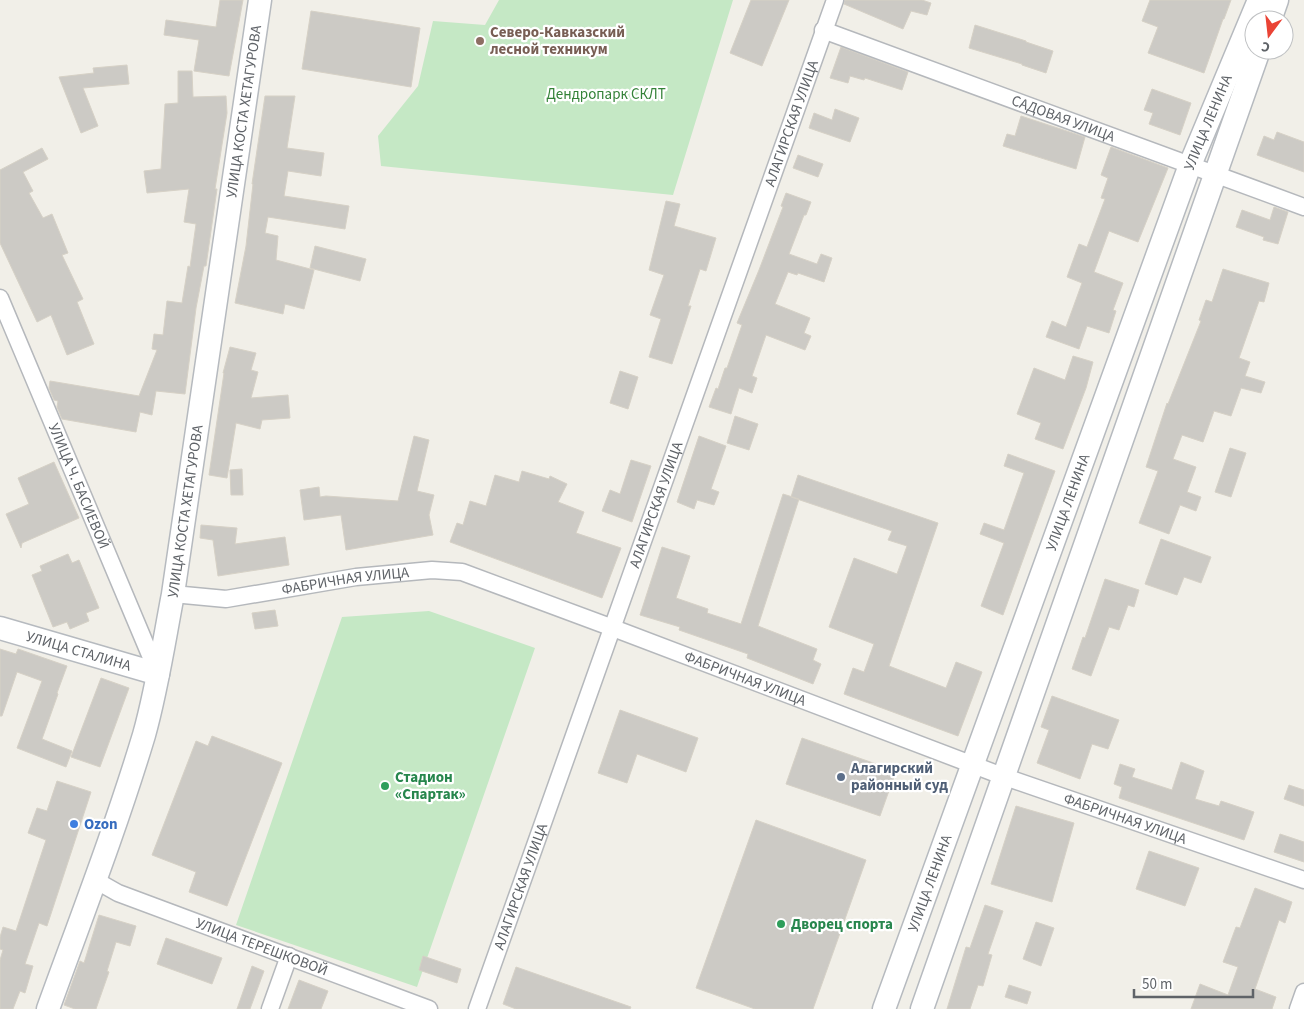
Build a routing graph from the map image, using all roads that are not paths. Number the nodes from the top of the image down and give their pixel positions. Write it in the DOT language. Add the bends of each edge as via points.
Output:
graph roads {
  1 [pos="260,0"];
  2 [pos="835,0"];
  3 [pos="1259,0"];
  4 [pos="823,30"];
  5 [pos="1255,60"];
  6 [pos="1190,165"];
  7 [pos="1215,174"];
  8 [pos="1304,207"];
  9 [pos="0,298"];
  10 [pos="173,594"];
  11 [pos="0,628"];
  12 [pos="613,628"];
  13 [pos="158,674"];
  14 [pos="971,765"];
  15 [pos="1005,777"];
  16 [pos="95,880"];
  17 [pos="1304,880"];
  18 [pos="289,956"];
  19 [pos="1304,992"];
  20 [pos="48,1009"];
  21 [pos="270,1009"];
  22 [pos="429,1009"];
  23 [pos="477,1009"];
  24 [pos="884,1009"];
  25 [pos="922,1009"];
  26 [pos="1298,1009"];
  1 -- 10 [label="street, УЛИЦА КОСТА ХЕТАГУРОВА"];
  2 -- 4 [label="street, АЛАГИРСКАЯ УЛИЦА"];
  3 -- 6 [label="street, УЛИЦА ЛЕНИНА"];
  4 -- 6 [label="street, САДОВАЯ УЛИЦА"];
  4 -- 12 [label="street, АЛАГИРСКАЯ УЛИЦА"];
  5 -- 7 [label="street, УЛИЦА ЛЕНИНА"];
  6 -- 7 [label="street, САДОВАЯ УЛИЦА"];
  6 -- 14 [label="street, УЛИЦА ЛЕНИНА"];
  7 -- 8 [label="street, САДОВАЯ УЛИЦА"];
  7 -- 15 [label="street, УЛИЦА ЛЕНИНА"];
  9 -- 13 [label="street, УЛИЦА Ч. БАСИЕВОЙ"];
  10 -- 12 [label="street, ФАБРИЧНАЯ УЛИЦА" via="226,599 356,577 432,570 462,572"];
  10 -- 13 [label="street, УЛИЦА КОСТА ХЕТАГУРОВА"];
  11 -- 13 [label="street, УЛИЦА СТАЛИНА"];
  12 -- 14 [label="street, ФАБРИЧНАЯ УЛИЦА"];
  12 -- 23 [label="street, АЛАГИРСКАЯ УЛИЦА"];
  13 -- 16 [label="street, УЛИЦА КОСТА ХЕТАГУРОВА" via="144,734"];
  14 -- 15 [label="street, ФАБРИЧНАЯ УЛИЦА"];
  14 -- 24 [label="street, УЛИЦА ЛЕНИНА"];
  15 -- 17 [label="street, ФАБРИЧНАЯ УЛИЦА"];
  15 -- 25 [label="street, УЛИЦА ЛЕНИНА"];
  16 -- 18 [label="street, УЛИЦА ТЕРЕШКОВОЙ" via="118,893"];
  16 -- 20 [label="street, УЛИЦА КОСТА ХЕТАГУРОВА"];
  18 -- 21 [label="street"];
  18 -- 22 [label="street, УЛИЦА ТЕРЕШКОВОЙ"];
  19 -- 26 [label="street"];
}
